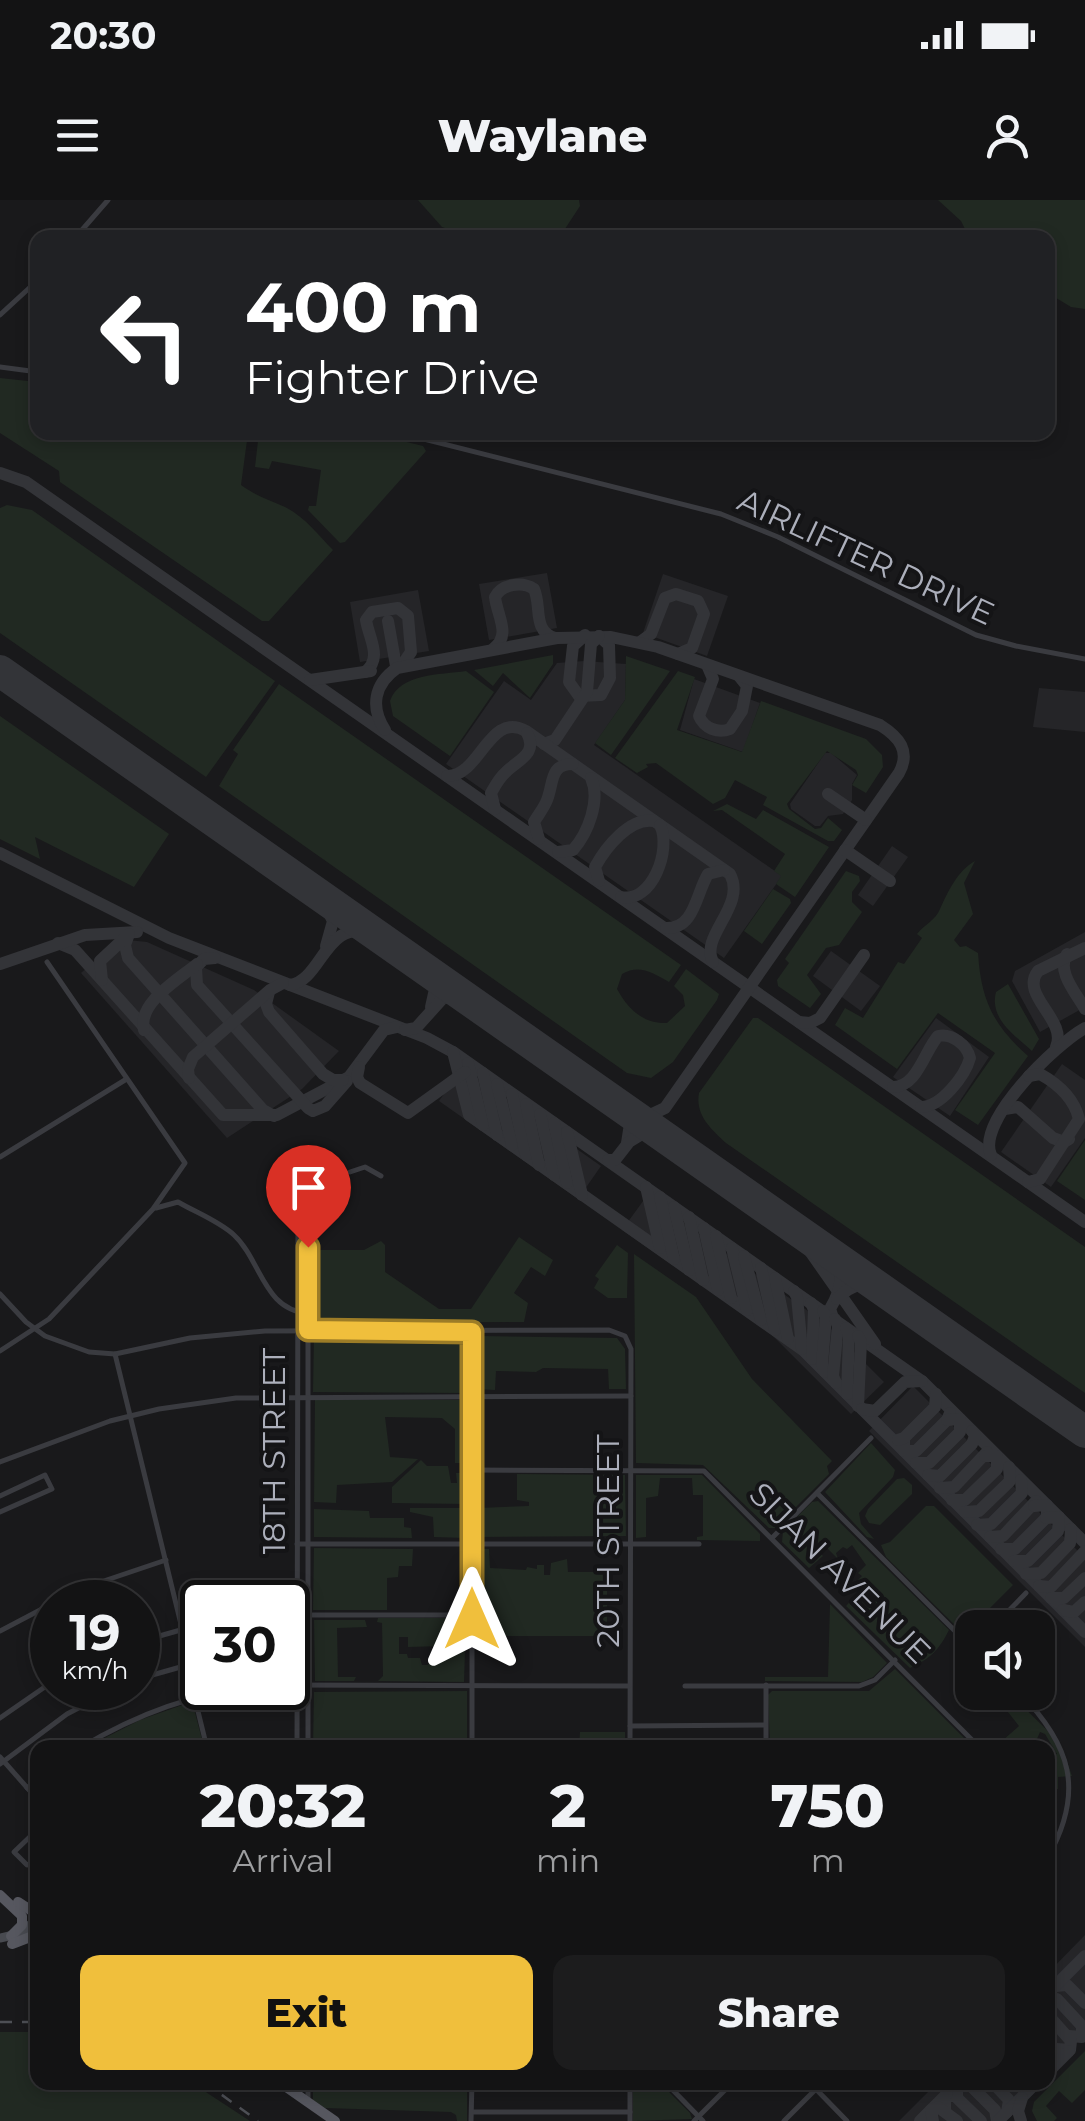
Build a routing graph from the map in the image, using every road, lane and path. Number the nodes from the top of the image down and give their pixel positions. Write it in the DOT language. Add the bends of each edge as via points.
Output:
graph roads {
  1 [pos="108,200"];
  2 [pos="83,230"];
  3 [pos="30,287"];
  4 [pos="0,315"];
  5 [pos="0,367"];
  6 [pos="30,371"];
  7 [pos="428,440"];
  8 [pos="1085,659"];
  9 [pos="47,962"];
  10 [pos="126,1080"];
  11 [pos="0,1158"];
  12 [pos="350,1172"];
  13 [pos="381,1176"];
  14 [pos="342,1178"];
  15 [pos="153,1209"];
  16 [pos="308,1247"];
  17 [pos="0,1294"];
  18 [pos="298,1312"];
  19 [pos="308,1313"];
  20 [pos="34,1328"];
  21 [pos="296,1330"];
  22 [pos="308,1330"];
  23 [pos="472,1332"];
  24 [pos="0,1351"];
  25 [pos="114,1354"];
  26 [pos="298,1396"];
  27 [pos="309,1396"];
  28 [pos="472,1396"];
  29 [pos="631,1396"];
  30 [pos="131,1416"];
  31 [pos="871,1438"];
  32 [pos="0,1462"];
  33 [pos="631,1469"];
  34 [pos="308,1470"];
  35 [pos="472,1470"];
  36 [pos="298,1471"];
  37 [pos="818,1492"];
  38 [pos="0,1496"];
  39 [pos="0,1512"];
  40 [pos="772,1538"];
  41 [pos="631,1543"];
  42 [pos="296,1544"];
  43 [pos="308,1544"];
  44 [pos="472,1544"];
  45 [pos="698,1544"];
  46 [pos="166,1560"];
  47 [pos="297,1580"];
  48 [pos="308,1580"];
  49 [pos="1026,1593"];
  50 [pos="1009,1610"];
  51 [pos="310,1614"];
  52 [pos="472,1615"];
  53 [pos="180,1616"];
  54 [pos="0,1631"];
  55 [pos="955,1631"];
  56 [pos="895,1660"];
  57 [pos="310,1685"];
  58 [pos="471,1685"];
  59 [pos="631,1686"];
  60 [pos="685,1686"];
  61 [pos="766,1686"];
  62 [pos="30,1697"];
  63 [pos="180,1704"];
  64 [pos="75,1710"];
  65 [pos="199,1710"];
  66 [pos="298,1710"];
  67 [pos="308,1710"];
  68 [pos="1037,1710"];
  69 [pos="0,1718"];
  70 [pos="630,1726"];
  71 [pos="766,1726"];
  72 [pos="30,1740"];
  73 [pos="30,1740"];
  74 [pos="96,1740"];
  75 [pos="205,1740"];
  76 [pos="298,1740"];
  77 [pos="308,1740"];
  78 [pos="472,1740"];
  79 [pos="630,1740"];
  80 [pos="766,1740"];
  81 [pos="972,1740"];
  82 [pos="1072,1755"];
  83 [pos="1,1761"];
  84 [pos="30,1786"];
  85 [pos="27,1788"];
  86 [pos="30,1791"];
  87 [pos="30,1836"];
  88 [pos="1067,1836"];
  89 [pos="1055,1849"];
  90 [pos="30,1864"];
  91 [pos="0,1893"];
  92 [pos="30,1911"];
  93 [pos="30,1924"];
  94 [pos="30,1934"];
  95 [pos="6,1941"];
  96 [pos="298,2090"];
  97 [pos="308,2090"];
  98 [pos="472,2090"];
  99 [pos="630,2090"];
  100 [pos="672,2090"];
  101 [pos="726,2090"];
  102 [pos="816,2090"];
  103 [pos="308,2102"];
  104 [pos="472,2112"];
  105 [pos="630,2112"];
  106 [pos="699,2119"];
  107 [pos="335,2121"];
  108 [pos="472,2121"];
  109 [pos="630,2121"];
  110 [pos="784,2121"];
  111 [pos="848,2121"];
  1 -- 2 [label="street"];
  3 -- 4 [label="street"];
  5 -- 6 [label="street"];
  7 -- 8 [label="street, AIRLIFTER DRIVE" via="721,514 976,635"];
  9 -- 10 [label="street"];
  10 -- 11 [label="street"];
  10 -- 15 [label="street" via="185,1163"];
  12 -- 13 [label="street" via="365,1167"];
  14 -- 18 [label="street, 18TH STREET" via="300,1205"];
  15 -- 18 [label="street" via="178,1202 234,1235 278,1303"];
  15 -- 20 [label="street"];
  16 -- 19 [label="street, 18TH STREET"];
  17 -- 20 [label="street"];
  18 -- 19 [label="street"];
  18 -- 21 [label="street, 18TH STREET"];
  19 -- 22 [label="street, 18TH STREET"];
  20 -- 24 [label="street"];
  20 -- 25 [label="street" via="75,1349"];
  21 -- 22 [label="street"];
  21 -- 25 [label="street" via="190,1338"];
  21 -- 26 [label="street, 18TH STREET"];
  22 -- 23 [label="street"];
  22 -- 27 [label="street, 18TH STREET"];
  23 -- 28 [label="street"];
  23 -- 29 [label="street, 20TH STREET" via="609,1330 625,1336"];
  25 -- 30 [label="street"];
  26 -- 27 [label="street"];
  26 -- 30 [label="street" via="234,1398"];
  26 -- 36 [label="street, 18TH STREET"];
  27 -- 28 [label="street"];
  27 -- 34 [label="street, 18TH STREET"];
  28 -- 29 [label="street"];
  28 -- 35 [label="street"];
  29 -- 33 [label="street, 20TH STREET"];
  30 -- 32 [label="street"];
  30 -- 46 [label="street"];
  31 -- 37 [label="street"];
  33 -- 35 [label="street"];
  33 -- 40 [label="street, SIJAN AVENUE" via="709,1474"];
  33 -- 41 [label="street, 20TH STREET"];
  34 -- 36 [label="street"];
  34 -- 43 [label="street, 18TH STREET"];
  35 -- 44 [label="street"];
  36 -- 42 [label="street, 18TH STREET"];
  37 -- 40 [label="street"];
  37 -- 55 [label="street"];
  38 -- 39 [label="street" via="45,1475 52,1489"];
  40 -- 56 [label="street, SIJAN AVENUE"];
  41 -- 44 [label="street"];
  41 -- 45 [label="street"];
  41 -- 59 [label="street, 20TH STREET"];
  42 -- 43 [label="street"];
  42 -- 47 [label="street, 18TH STREET"];
  43 -- 44 [label="street"];
  43 -- 48 [label="street, 18TH STREET"];
  44 -- 52 [label="street"];
  46 -- 53 [label="street"];
  46 -- 54 [label="street" via="80,1589"];
  49 -- 50 [label="street"];
  51 -- 52 [label="street"];
  52 -- 58 [label="street"];
  56 -- 61 [label="street" via="868,1684"];
  56 -- 81 [label="street, SIJAN AVENUE"];
  57 -- 58 [label="street"];
  58 -- 59 [label="street"];
  58 -- 78 [label="street"];
  59 -- 70 [label="street, 20TH STREET"];
  60 -- 61 [label="street"];
  61 -- 71 [label="street"];
  62 -- 69 [label="street"];
  63 -- 74 [label="street"];
  64 -- 72 [label="street"];
  65 -- 75 [label="street"];
  66 -- 76 [label="street, 18TH STREET"];
  67 -- 77 [label="street, 18TH STREET"];
  68 -- 82 [label="street"];
  70 -- 71 [label="street"];
  70 -- 79 [label="street, 20TH STREET"];
  71 -- 80 [label="street"];
  73 -- 83 [label="street"];
  83 -- 85 [label="street"];
  84 -- 85 [label="street"];
  85 -- 86 [label="street"];
  87 -- 90 [label="street" via="14,1852"];
  88 -- 89 [label="street"];
  91 -- 92 [label="main road"];
  91 -- 95 [label="main road" via="22,1916"];
  93 -- 95 [label="street"];
  94 -- 95 [label="main road"];
  96 -- 103 [label="main road"];
  97 -- 103 [label="street"];
  98 -- 104 [label="street"];
  99 -- 105 [label="street"];
  100 -- 106 [label="street"];
  101 -- 106 [label="street"];
  102 -- 110 [label="street"];
  102 -- 111 [label="street"];
  103 -- 107 [label="main road"];
  104 -- 105 [label="street"];
  104 -- 108 [label="street"];
  105 -- 109 [label="street"];
}
